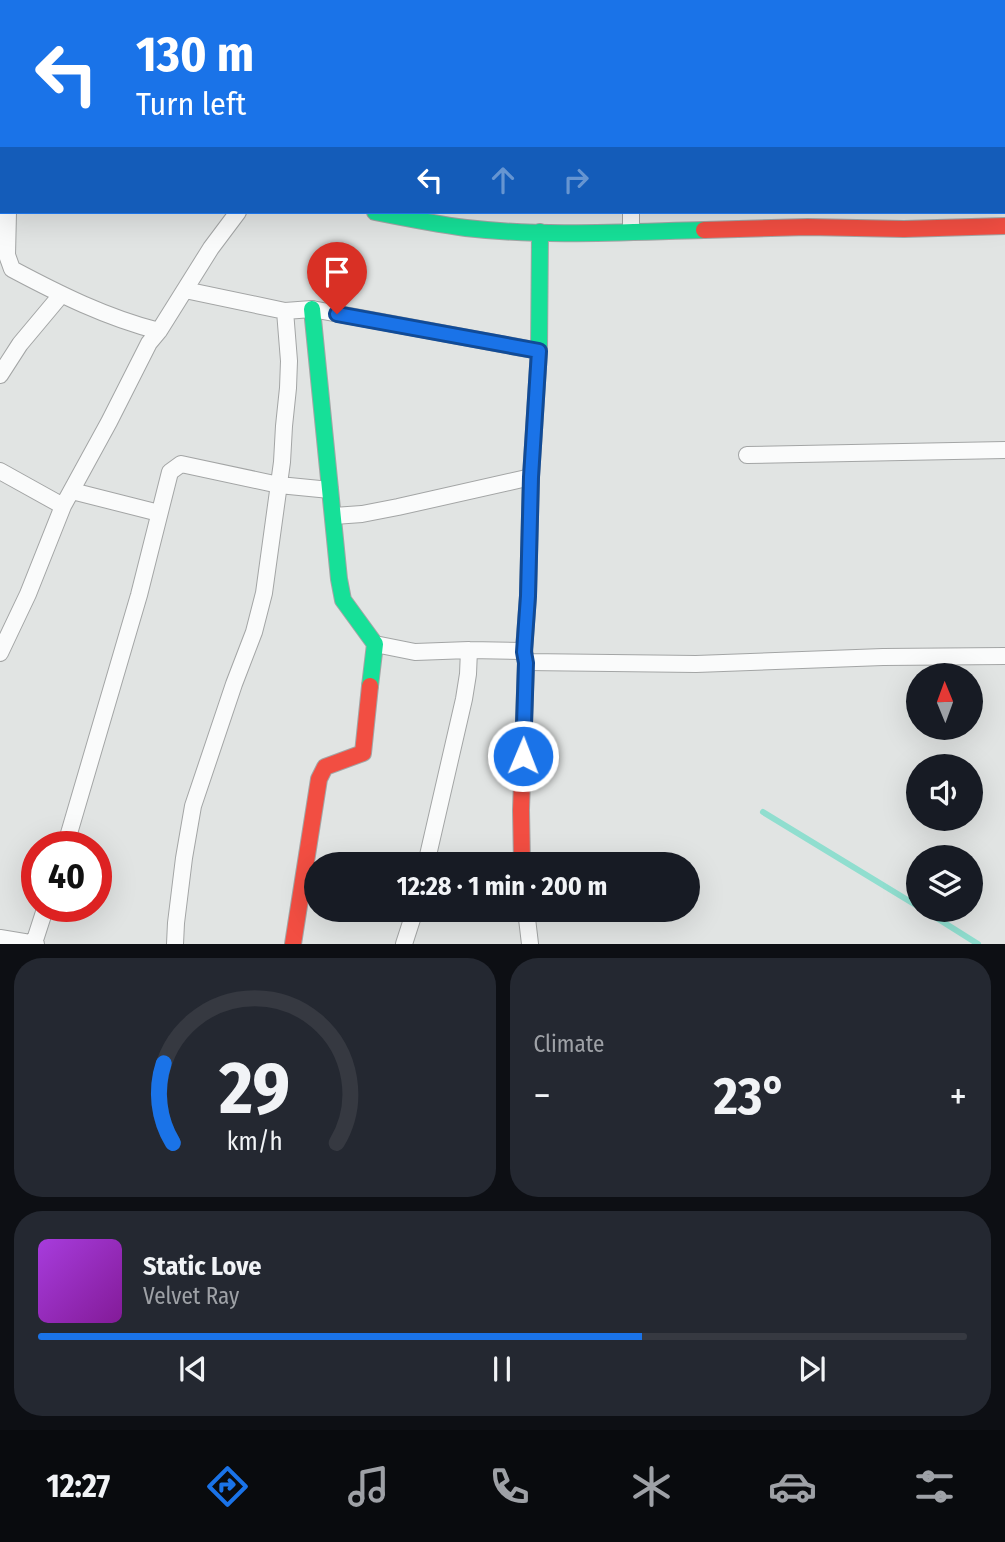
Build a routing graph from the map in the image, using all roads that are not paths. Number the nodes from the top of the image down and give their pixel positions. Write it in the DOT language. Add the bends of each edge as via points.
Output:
graph roads {
  1 [pos="8,214"];
  2 [pos="236,214"];
  3 [pos="393,214"];
  4 [pos="631,214"];
  5 [pos="421,217"];
  6 [pos="852,220"];
  7 [pos="1005,226"];
  8 [pos="540,232"];
  9 [pos="631,232"];
  10 [pos="185,290"];
  11 [pos="61,295"];
  12 [pos="312,309"];
  13 [pos="285,311"];
  14 [pos="159,331"];
  15 [pos="539,351"];
  16 [pos="0,375"];
  17 [pos="1005,450"];
  18 [pos="747,455"];
  19 [pos="0,471"];
  20 [pos="531,477"];
  21 [pos="279,485"];
  22 [pos="330,489"];
  23 [pos="72,491"];
  24 [pos="63,506"];
  25 [pos="159,513"];
  26 [pos="334,516"];
  27 [pos="375,644"];
  28 [pos="469,650"];
  29 [pos="0,653"];
  30 [pos="1005,656"];
  31 [pos="525,657"];
  32 [pos="70,831"];
  33 [pos="429,852"];
  34 [pos="522,852"];
  35 [pos="41,922"];
  36 [pos="411,922"];
  37 [pos="527,922"];
  38 [pos="0,938"];
  39 [pos="35,943"];
  40 [pos="175,943"];
  41 [pos="293,943"];
  42 [pos="404,943"];
  43 [pos="530,943"];
  1 -- 11 [label="street" via="7,255 12,269"];
  2 -- 10 [label="street"];
  3 -- 5 [label="street"];
  4 -- 9 [label="street"];
  5 -- 8 [label="street" via="469,228"];
  6 -- 7 [label="street" via="904,229"];
  6 -- 9 [label="street"];
  8 -- 9 [label="street"];
  8 -- 15 [label="street"];
  10 -- 13 [label="street"];
  10 -- 14 [label="street"];
  11 -- 14 [label="street"];
  11 -- 16 [label="street"];
  12 -- 13 [label="street"];
  12 -- 15 [label="street"];
  12 -- 22 [label="street"];
  13 -- 21 [label="street" via="289,361"];
  14 -- 23 [label="street"];
  15 -- 20 [label="street"];
  17 -- 18 [label="street"];
  19 -- 24 [label="street"];
  20 -- 26 [label="street" via="398,507"];
  20 -- 31 [label="street"];
  21 -- 22 [label="street"];
  21 -- 25 [label="street" via="181,464 170,472"];
  21 -- 40 [label="street" via="254,632 193,806"];
  22 -- 26 [label="street"];
  23 -- 24 [label="street"];
  23 -- 25 [label="street"];
  24 -- 29 [label="street"];
  25 -- 32 [label="street"];
  26 -- 27 [label="street" via="343,600"];
  27 -- 28 [label="street" via="415,652"];
  27 -- 41 [label="street" via="363,753 325,767 319,779"];
  28 -- 31 [label="street"];
  28 -- 33 [label="street" via="464,699"];
  30 -- 31 [label="street" via="696,664"];
  31 -- 34 [label="street"];
  35 -- 39 [label="street"];
  36 -- 42 [label="street"];
  37 -- 43 [label="street"];
  38 -- 39 [label="street"];
}
